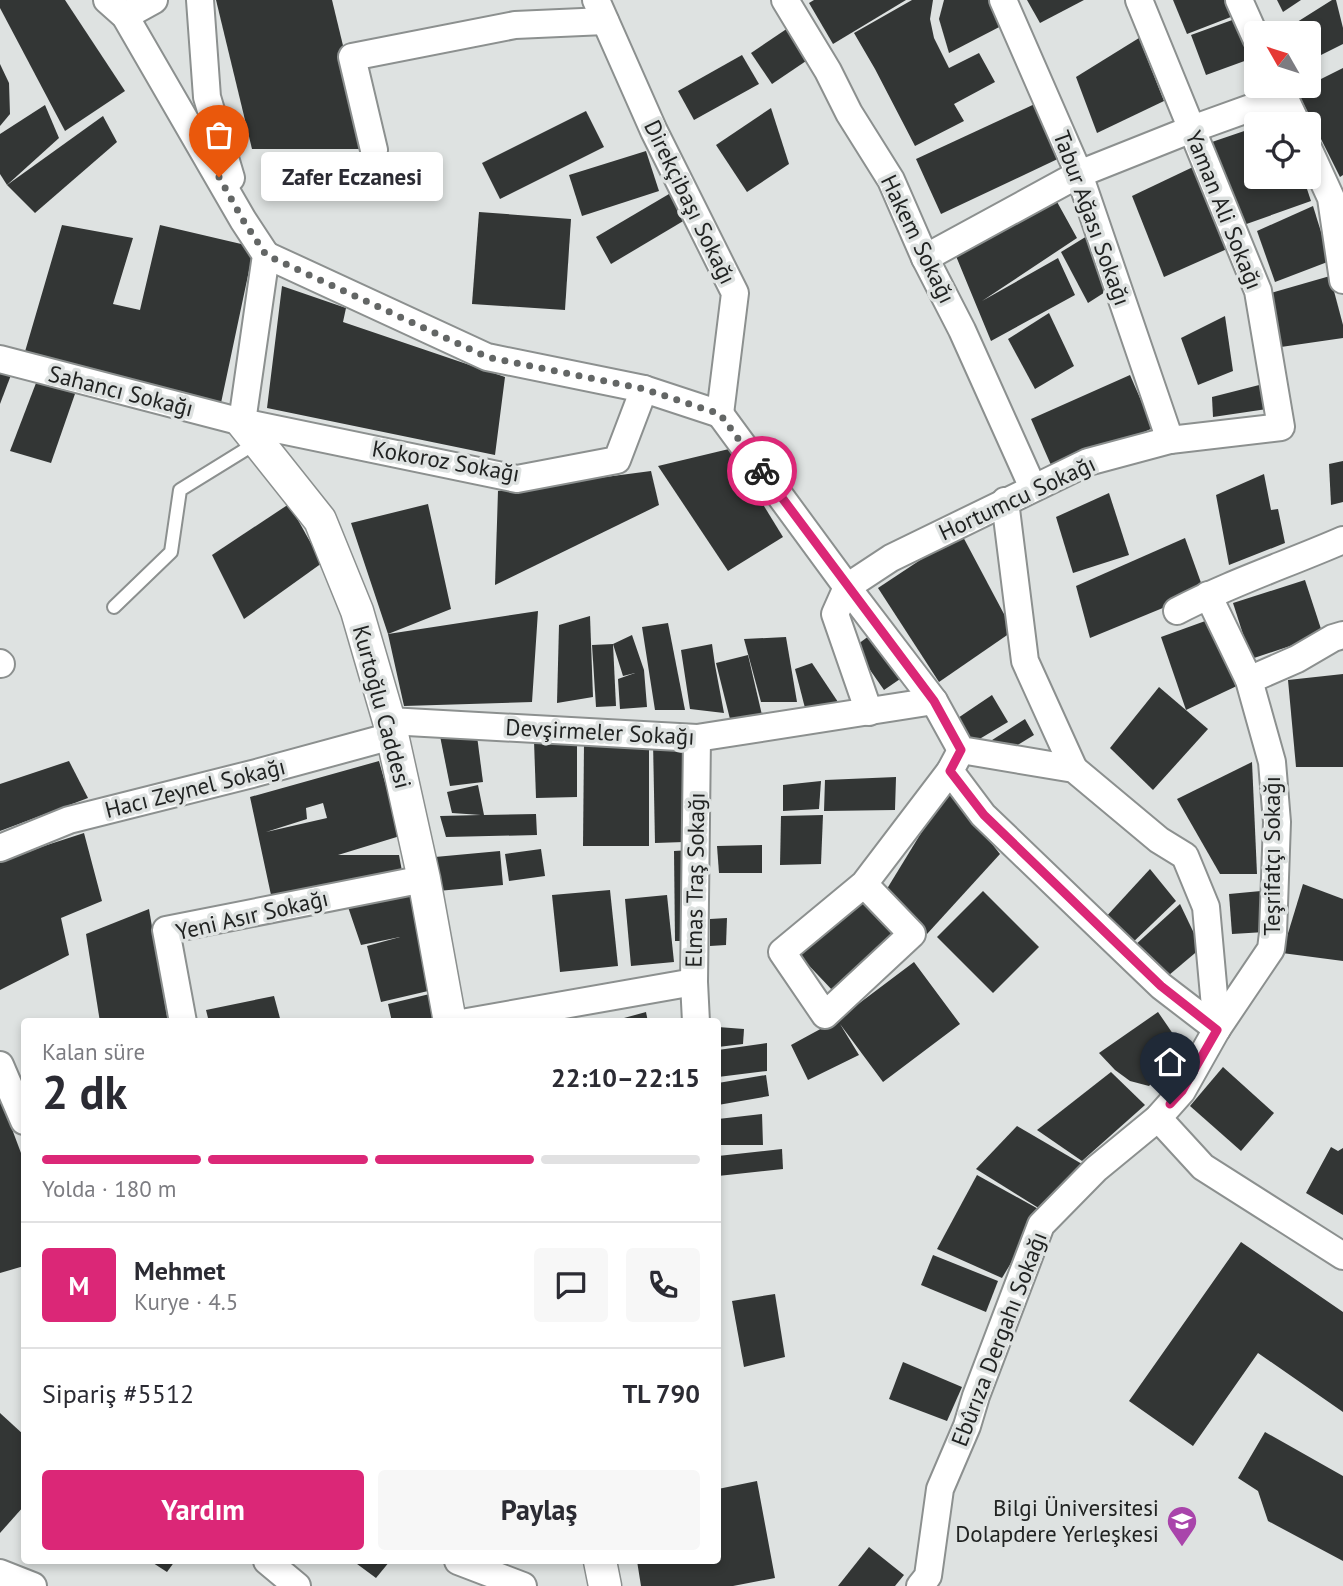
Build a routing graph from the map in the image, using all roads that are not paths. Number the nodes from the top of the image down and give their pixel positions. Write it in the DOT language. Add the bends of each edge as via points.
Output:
graph roads {
  1 [pos="154,0"];
  2 [pos="200,0"];
  3 [pos="785,0"];
  4 [pos="1003,0"];
  5 [pos="1139,0"];
  6 [pos="1239,0"];
  7 [pos="116,8"];
  8 [pos="600,10"];
  9 [pos="1248,21"];
  10 [pos="1265,98"];
  11 [pos="1192,129"];
  12 [pos="374,150"];
  13 [pos="1321,170"];
  14 [pos="1079,174"];
  15 [pos="1337,196"];
  16 [pos="243,220"];
  17 [pos="266,255"];
  18 [pos="925,258"];
  19 [pos="1343,281"];
  20 [pos="0,359"];
  21 [pos="644,389"];
  22 [pos="720,414"];
  23 [pos="1280,427"];
  24 [pos="250,432"];
  25 [pos="1170,440"];
  26 [pos="1033,488"];
  27 [pos="1005,502"];
  28 [pos="1343,540"];
  29 [pos="848,587"];
  30 [pos="1208,595"];
  31 [pos="114,607"];
  32 [pos="1177,611"];
  33 [pos="1343,635"];
  34 [pos="1249,680"];
  35 [pos="934,701"];
  36 [pos="869,712"];
  37 [pos="390,728"];
  38 [pos="697,738"];
  39 [pos="956,760"];
  40 [pos="1074,769"];
  41 [pos="0,848"];
  42 [pos="424,878"];
  43 [pos="864,884"];
  44 [pos="694,982"];
  45 [pos="182,1018"];
  46 [pos="449,1018"];
  47 [pos="490,1018"];
  48 [pos="696,1018"];
  49 [pos="1217,1030"];
  50 [pos="0,1065"];
  51 [pos="21,1112"];
  52 [pos="1158,1118"];
  53 [pos="1343,1256"];
  54 [pos="271,1564"];
  55 [pos="466,1564"];
  56 [pos="601,1564"];
  57 [pos="0,1573"];
  58 [pos="33,1586"];
  59 [pos="297,1586"];
  60 [pos="523,1586"];
  61 [pos="605,1586"];
  62 [pos="920,1586"];
  1 -- 7 [label="street"];
  2 -- 16 [label="street" via="207,97"];
  3 -- 18 [label="street, Hakem Sokağı" via="891,180"];
  4 -- 14 [label="street, Tabur Ağası Sokağı"];
  5 -- 11 [label="street, Yaman Ali Sokağı"];
  6 -- 9 [label="street"];
  7 -- 16 [label="street"];
  8 -- 12 [label="street" via="352,57"];
  8 -- 22 [label="street, Direkçibaşı Sokağı" via="734,293"];
  10 -- 11 [label="street"];
  11 -- 14 [label="street"];
  11 -- 23 [label="street, Yaman Ali Sokağı" via="1258,292"];
  13 -- 15 [label="street"];
  14 -- 18 [label="street"];
  14 -- 25 [label="street, Tabur Ağası Sokağı"];
  15 -- 19 [label="street"];
  16 -- 17 [label="street"];
  17 -- 21 [label="street" via="487,357"];
  17 -- 24 [label="street"];
  18 -- 26 [label="street, Hakem Sokağı"];
  20 -- 24 [label="street, Sahancı Sokağı"];
  21 -- 22 [label="street"];
  21 -- 24 [label="street, Kokoroz Sokağı" via="617,460 517,479"];
  22 -- 29 [label="street"];
  23 -- 25 [label="street, Hortumcu Sokağı"];
  24 -- 31 [label="lane" via="180,491 171,552"];
  24 -- 37 [label="street, Kurtoğlu Caddesi" via="320,520 357,611"];
  25 -- 26 [label="street, Hortumcu Sokağı" via="1088,462"];
  26 -- 27 [label="street, Hortumcu Sokağı"];
  27 -- 29 [label="street, Hortumcu Sokağı" via="891,558"];
  27 -- 40 [label="street" via="1025,662"];
  28 -- 30 [label="street"];
  29 -- 35 [label="street"];
  29 -- 36 [label="street" via="835,614"];
  30 -- 32 [label="street"];
  30 -- 34 [label="street, Teşrifatçı Sokağı"];
  33 -- 34 [label="street"];
  34 -- 49 [label="street, Teşrifatçı Sokağı" via="1272,762 1277,822 1273,933 1271,949"];
  35 -- 36 [label="street, Devşirmeler Sokağı"];
  35 -- 39 [label="street"];
  36 -- 38 [label="street, Devşirmeler Sokağı"];
  37 -- 38 [label="street, Devşirmeler Sokağı"];
  37 -- 41 [label="street, Hacı Zeynel Sokağı" via="256,773 69,820"];
  37 -- 42 [label="street, Kurtoğlu Caddesi"];
  38 -- 44 [label="street, Elmas Traş Sokağı"];
  39 -- 40 [label="street"];
  39 -- 43 [label="street"];
  39 -- 49 [label="street" via="993,825 1161,986"];
  40 -- 49 [label="street" via="1185,856 1206,906"];
  42 -- 45 [label="street, Yeni Asır Sokağı" via="166,930"];
  42 -- 46 [label="street, Kurtoğlu Caddesi"];
  43 -- 43 [label="street" via="912,934 825,1015 782,952"];
  44 -- 47 [label="street"];
  44 -- 48 [label="street, Elmas Traş Sokağı"];
  49 -- 52 [label="street, Ebûrıza Dergahı Sokağı" via="1182,1091"];
  50 -- 51 [label="street"];
  52 -- 53 [label="street" via="1203,1167"];
  52 -- 62 [label="street, Ebûrıza Dergahı Sokağı" via="1096,1169 1041,1225 940,1489 928,1576"];
  54 -- 59 [label="street"];
  55 -- 60 [label="street"];
  56 -- 61 [label="street"];
  57 -- 58 [label="street"];
}
